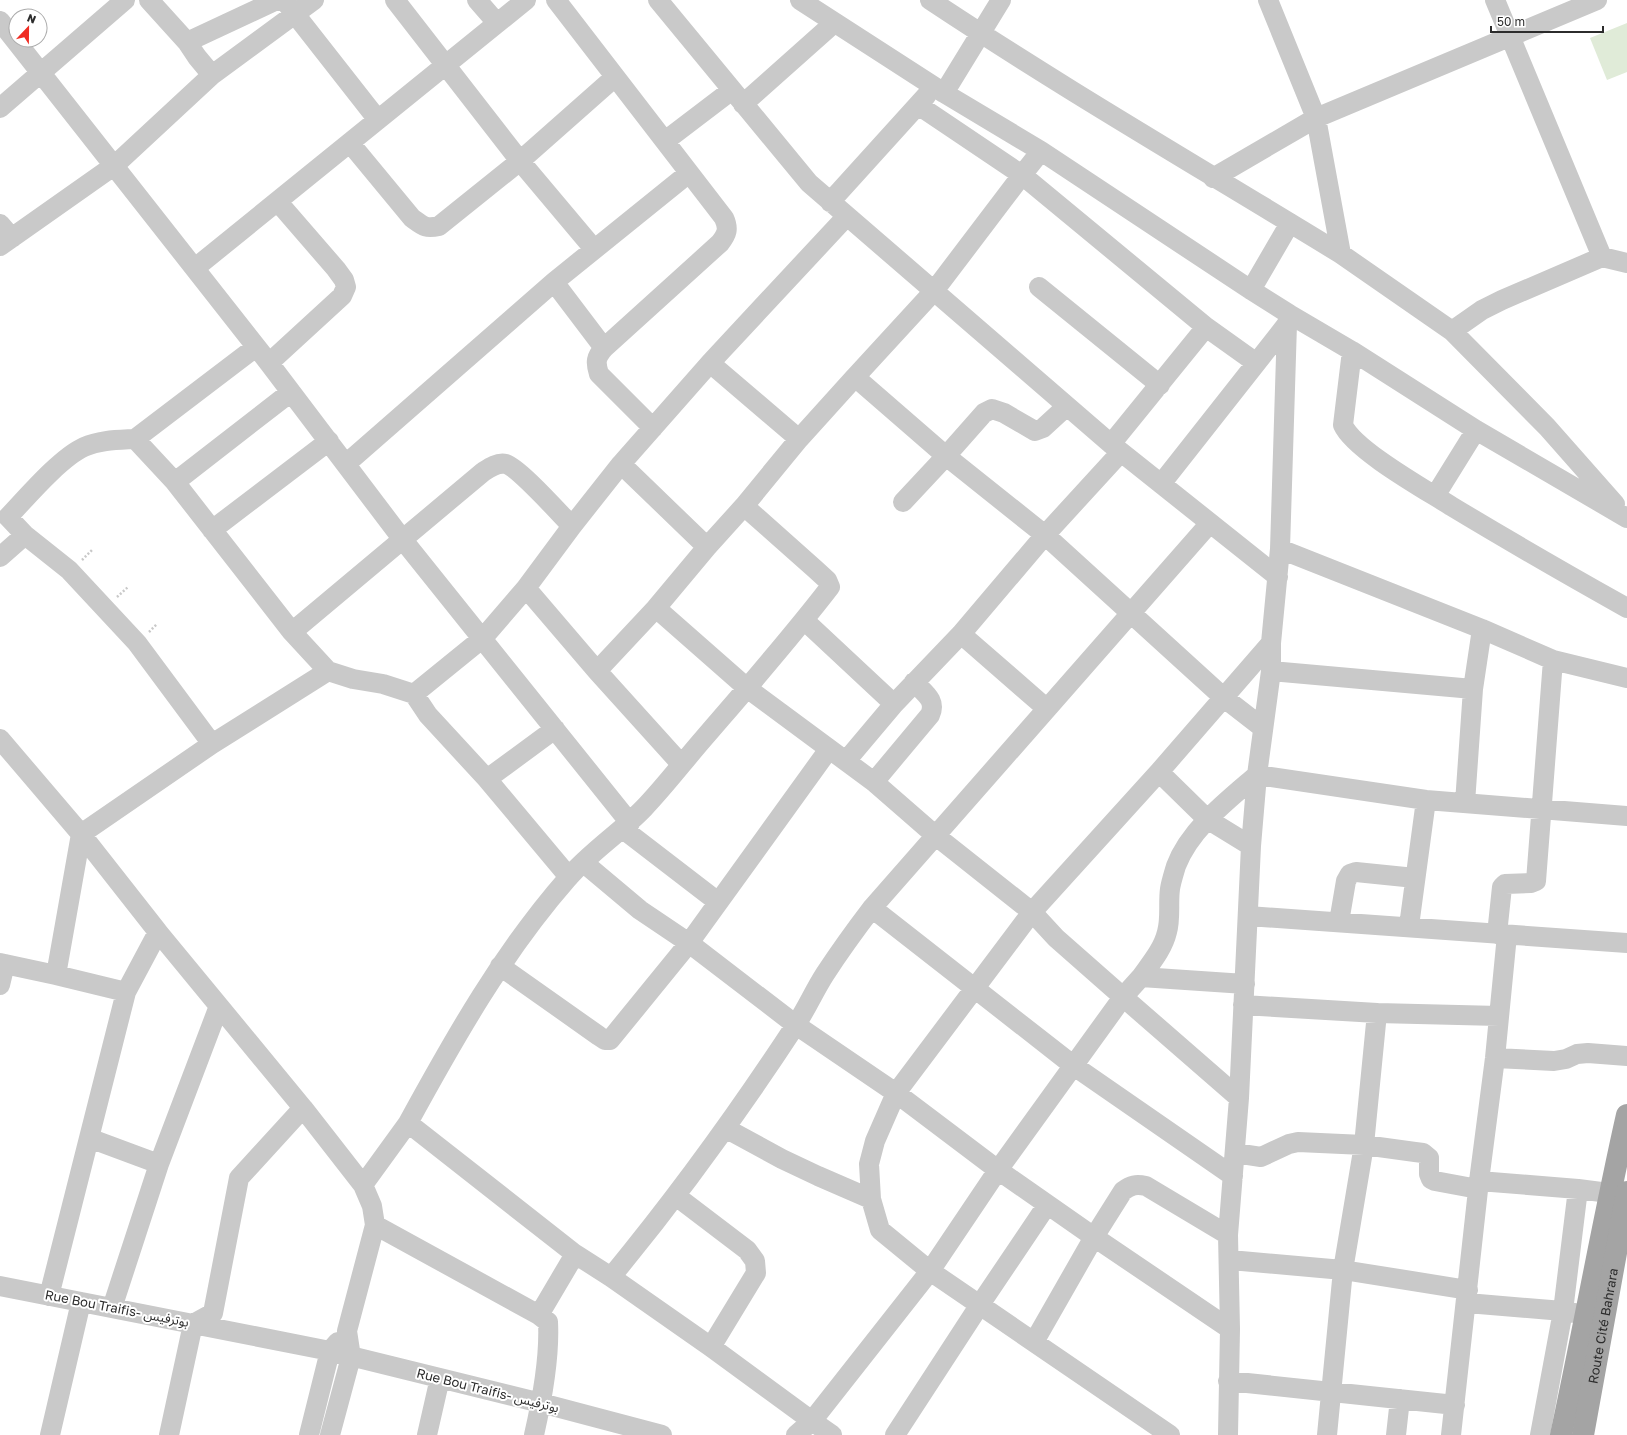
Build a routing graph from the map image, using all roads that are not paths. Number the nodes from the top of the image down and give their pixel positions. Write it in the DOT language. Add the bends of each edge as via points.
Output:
graph roads {
  1 [pos="125,0"];
  2 [pos="149,0"];
  3 [pos="277,0"];
  4 [pos="314,0"];
  5 [pos="395,0"];
  6 [pos="478,0"];
  7 [pos="526,0"];
  8 [pos="556,0"];
  9 [pos="658,0"];
  10 [pos="800,0"];
  11 [pos="930,0"];
  12 [pos="1001,0"];
  13 [pos="1268,0"];
  14 [pos="1495,0"];
  15 [pos="1597,0"];
  16 [pos="289,8"];
  17 [pos="0,21"];
  18 [pos="497,23"];
  19 [pos="834,23"];
  20 [pos="981,33"];
  21 [pos="1511,35"];
  22 [pos="187,42"];
  23 [pos="446,65"];
  24 [pos="42,73"];
  25 [pos="212,75"];
  26 [pos="615,77"];
  27 [pos="939,90"];
  28 [pos="737,97"];
  29 [pos="918,106"];
  30 [pos="0,108"];
  31 [pos="1316,118"];
  32 [pos="378,120"];
  33 [pos="665,141"];
  34 [pos="350,143"];
  35 [pos="1041,151"];
  36 [pos="520,160"];
  37 [pos="114,165"];
  38 [pos="689,173"];
  39 [pos="1022,175"];
  40 [pos="1214,178"];
  41 [pos="278,202"];
  42 [pos="830,202"];
  43 [pos="846,217"];
  44 [pos="1290,223"];
  45 [pos="4,236"];
  46 [pos="594,249"];
  47 [pos="1341,254"];
  48 [pos="1602,257"];
  49 [pos="1627,263"];
  50 [pos="195,268"];
  51 [pos="554,282"];
  52 [pos="1039,287"];
  53 [pos="1251,290"];
  54 [pos="934,291"];
  55 [pos="1288,319"];
  56 [pos="1206,327"];
  57 [pos="1452,331"];
  58 [pos="256,347"];
  59 [pos="604,348"];
  60 [pos="1352,351"];
  61 [pos="710,362"];
  62 [pos="1255,362"];
  63 [pos="269,363"];
  64 [pos="855,377"];
  65 [pos="1160,385"];
  66 [pos="291,392"];
  67 [pos="1067,406"];
  68 [pos="653,428"];
  69 [pos="1476,430"];
  70 [pos="135,439"];
  71 [pos="799,439"];
  72 [pos="329,441"];
  73 [pos="1116,448"];
  74 [pos="946,456"];
  75 [pos="347,463"];
  76 [pos="621,464"];
  77 [pos="175,482"];
  78 [pos="1161,484"];
  79 [pos="1435,496"];
  80 [pos="903,502"];
  81 [pos="744,506"];
  82 [pos="4,513"];
  83 [pos="1626,517"];
  84 [pos="1210,523"];
  85 [pos="572,526"];
  86 [pos="212,530"];
  87 [pos="25,535"];
  88 [pos="1045,535"];
  89 [pos="403,540"];
  90 [pos="707,547"];
  91 [pos="1280,549"];
  92 [pos="0,557"];
  93 [pos="1278,577"];
  94 [pos="526,588"];
  95 [pos="656,608"];
  96 [pos="1627,608"];
  97 [pos="1131,614"];
  98 [pos="804,620"];
  99 [pos="1482,629"];
  100 [pos="292,632"];
  101 [pos="961,634"];
  102 [pos="483,638"];
  103 [pos="1271,643"];
  104 [pos="1553,660"];
  105 [pos="328,671"];
  106 [pos="597,671"];
  107 [pos="1271,671"];
  108 [pos="1627,678"];
  109 [pos="914,682"];
  110 [pos="747,688"];
  111 [pos="1473,689"];
  112 [pos="414,694"];
  113 [pos="1223,697"];
  114 [pos="894,704"];
  115 [pos="1046,708"];
  116 [pos="1263,728"];
  117 [pos="555,729"];
  118 [pos="0,739"];
  119 [pos="212,744"];
  120 [pos="829,749"];
  121 [pos="846,760"];
  122 [pos="681,764"];
  123 [pos="1159,772"];
  124 [pos="1257,775"];
  125 [pos="486,778"];
  126 [pos="874,782"];
  127 [pos="1426,800"];
  128 [pos="1465,803"];
  129 [pos="1543,809"];
  130 [pos="1627,816"];
  131 [pos="1207,819"];
  132 [pos="626,826"];
  133 [pos="81,834"];
  134 [pos="936,836"];
  135 [pos="1251,846"];
  136 [pos="584,863"];
  137 [pos="568,877"];
  138 [pos="1415,878"];
  139 [pos="718,902"];
  140 [pos="872,908"];
  141 [pos="1032,912"];
  142 [pos="1248,916"];
  143 [pos="1339,922"];
  144 [pos="1409,926"];
  145 [pos="158,932"];
  146 [pos="1502,934"];
  147 [pos="689,943"];
  148 [pos="1627,943"];
  149 [pos="2,964"];
  150 [pos="500,966"];
  151 [pos="56,975"];
  152 [pos="1141,976"];
  153 [pos="1245,984"];
  154 [pos="0,985"];
  155 [pos="975,987"];
  156 [pos="126,992"];
  157 [pos="1123,997"];
  158 [pos="1243,1005"];
  159 [pos="219,1006"];
  160 [pos="1377,1013"];
  161 [pos="1499,1016"];
  162 [pos="796,1025"];
  163 [pos="1627,1056"];
  164 [pos="1495,1058"];
  165 [pos="1074,1066"];
  166 [pos="896,1093"];
  167 [pos="1239,1098"];
  168 [pos="303,1108"];
  169 [pos="1627,1116"];
  170 [pos="408,1123"];
  171 [pos="725,1128"];
  172 [pos="89,1138"];
  173 [pos="1364,1145"];
  174 [pos="1235,1153"];
  175 [pos="159,1164"];
  176 [pos="998,1170"];
  177 [pos="1233,1176"];
  178 [pos="363,1185"];
  179 [pos="1479,1185"];
  180 [pos="1578,1188"];
  181 [pos="1618,1192"];
  182 [pos="676,1196"];
  183 [pos="871,1199"];
  184 [pos="1047,1205"];
  185 [pos="373,1216"];
  186 [pos="1228,1235"];
  187 [pos="1094,1237"];
  188 [pos="575,1254"];
  189 [pos="1230,1260"];
  190 [pos="1343,1270"];
  191 [pos="930,1271"];
  192 [pos="611,1277"];
  193 [pos="1,1290"];
  194 [pos="48,1296"];
  195 [pos="1468,1296"];
  196 [pos="81,1302"];
  197 [pos="979,1306"];
  198 [pos="112,1308"];
  199 [pos="1563,1311"];
  200 [pos="539,1316"];
  201 [pos="1586,1316"];
  202 [pos="193,1324"];
  203 [pos="1230,1329"];
  204 [pos="347,1331"];
  205 [pos="1034,1342"];
  206 [pos="711,1347"];
  207 [pos="330,1351"];
  208 [pos="351,1357"];
  209 [pos="440,1378"];
  210 [pos="1228,1382"];
  211 [pos="1332,1392"];
  212 [pos="1400,1399"];
  213 [pos="541,1403"];
  214 [pos="1455,1405"];
  215 [pos="812,1422"];
  216 [pos="653,1434"];
  217 [pos="50,1435"];
  218 [pos="169,1435"];
  219 [pos="309,1435"];
  220 [pos="330,1435"];
  221 [pos="427,1435"];
  222 [pos="534,1435"];
  223 [pos="796,1435"];
  224 [pos="832,1435"];
  225 [pos="895,1435"];
  226 [pos="1170,1435"];
  227 [pos="1228,1435"];
  228 [pos="1327,1435"];
  229 [pos="1396,1435"];
  230 [pos="1451,1435"];
  231 [pos="1540,1435"];
  232 [pos="1561,1435"];
  233 [pos="1583,1435"];
  1 -- 24 [label="street"];
  2 -- 22 [label="street"];
  3 -- 22 [label="street"];
  4 -- 16 [label="street"];
  5 -- 23 [label="street"];
  6 -- 18 [label="street"];
  7 -- 18 [label="street"];
  8 -- 26 [label="street"];
  9 -- 28 [label="street"];
  10 -- 19 [label="street"];
  11 -- 20 [label="street"];
  12 -- 20 [label="street"];
  13 -- 31 [label="street"];
  14 -- 21 [label="street"];
  15 -- 21 [label="street"];
  16 -- 25 [label="street"];
  16 -- 32 [label="street"];
  17 -- 24 [label="street"];
  18 -- 23 [label="street"];
  19 -- 27 [label="street"];
  19 -- 28 [label="street"];
  20 -- 27 [label="street"];
  20 -- 40 [label="street"];
  21 -- 31 [label="street"];
  21 -- 48 [label="street"];
  22 -- 25 [label="street"];
  23 -- 32 [label="street"];
  23 -- 36 [label="street"];
  24 -- 30 [label="street"];
  24 -- 37 [label="street"];
  25 -- 37 [label="street"];
  26 -- 33 [label="street"];
  26 -- 36 [label="street"];
  27 -- 29 [label="street"];
  27 -- 35 [label="street"];
  28 -- 33 [label="street"];
  28 -- 42 [label="street" via="809,183"];
  29 -- 39 [label="street"];
  29 -- 42 [label="street"];
  31 -- 40 [label="street"];
  31 -- 47 [label="street"];
  32 -- 34 [label="street"];
  33 -- 38 [label="street"];
  34 -- 36 [label="street" via="412,218 429,228 439,226"];
  34 -- 41 [label="street"];
  35 -- 39 [label="street"];
  35 -- 53 [label="street"];
  36 -- 46 [label="street"];
  37 -- 45 [label="street"];
  37 -- 50 [label="street"];
  38 -- 46 [label="street"];
  38 -- 59 [label="street" via="724,218 728,226 727,234"];
  39 -- 54 [label="street"];
  39 -- 56 [label="street"];
  40 -- 44 [label="street"];
  41 -- 50 [label="street"];
  41 -- 63 [label="street" via="336,269 346,286 342,296"];
  42 -- 43 [label="street"];
  43 -- 54 [label="street"];
  43 -- 61 [label="street"];
  44 -- 47 [label="street"];
  44 -- 53 [label="street"];
  46 -- 51 [label="street"];
  47 -- 57 [label="street"];
  48 -- 49 [label="street"];
  48 -- 57 [label="street" via="1502,300 1482,310"];
  50 -- 58 [label="street"];
  51 -- 59 [label="street"];
  51 -- 75 [label="street"];
  52 -- 65 [label="street"];
  53 -- 55 [label="street"];
  54 -- 64 [label="street"];
  54 -- 67 [label="street"];
  55 -- 60 [label="street"];
  55 -- 62 [label="street"];
  55 -- 91 [label="street"];
  56 -- 62 [label="street"];
  56 -- 65 [label="street"];
  57 -- 83 [label="street" via="1547,427"];
  58 -- 63 [label="street"];
  58 -- 70 [label="street"];
  59 -- 68 [label="street" via="596,359 599,374"];
  60 -- 69 [label="street"];
  60 -- 79 [label="street" via="1343,425 1346,432 1365,450"];
  61 -- 68 [label="street"];
  61 -- 71 [label="street"];
  62 -- 78 [label="street"];
  63 -- 66 [label="street"];
  64 -- 71 [label="street"];
  64 -- 74 [label="street"];
  65 -- 73 [label="street"];
  66 -- 72 [label="street"];
  66 -- 77 [label="street"];
  67 -- 73 [label="street"];
  67 -- 74 [label="street" via="1043,428 1035,431 992,409 984,413"];
  68 -- 76 [label="street"];
  69 -- 79 [label="street"];
  69 -- 83 [label="street"];
  70 -- 77 [label="street"];
  70 -- 82 [label="street" via="107,440 71,454"];
  71 -- 81 [label="street"];
  72 -- 75 [label="street"];
  72 -- 86 [label="street"];
  73 -- 78 [label="street"];
  73 -- 88 [label="street"];
  74 -- 80 [label="street"];
  74 -- 88 [label="street"];
  75 -- 89 [label="street"];
  76 -- 85 [label="street"];
  76 -- 90 [label="street"];
  77 -- 86 [label="street"];
  78 -- 84 [label="street"];
  79 -- 96 [label="street" via="1544,562"];
  81 -- 90 [label="street"];
  81 -- 98 [label="street" via="827,580 830,587"];
  82 -- 87 [label="street"];
  84 -- 93 [label="street"];
  84 -- 97 [label="street"];
  85 -- 89 [label="street" via="517,471 505,464 495,465 483,472"];
  85 -- 94 [label="street"];
  86 -- 100 [label="street"];
  87 -- 92 [label="street"];
  87 -- 119 [label="street" via="69,570 137,643"];
  88 -- 97 [label="street"];
  88 -- 101 [label="street"];
  89 -- 100 [label="street"];
  89 -- 102 [label="street"];
  90 -- 95 [label="street"];
  91 -- 93 [label="street"];
  91 -- 99 [label="street"];
  93 -- 103 [label="street"];
  94 -- 102 [label="street"];
  94 -- 106 [label="street"];
  95 -- 106 [label="street"];
  95 -- 110 [label="street"];
  97 -- 113 [label="street"];
  97 -- 115 [label="street"];
  98 -- 110 [label="street"];
  98 -- 114 [label="street"];
  99 -- 104 [label="street"];
  99 -- 111 [label="street"];
  100 -- 105 [label="street"];
  101 -- 109 [label="street"];
  101 -- 115 [label="street"];
  102 -- 112 [label="street"];
  102 -- 117 [label="street"];
  103 -- 107 [label="street"];
  103 -- 113 [label="street"];
  104 -- 108 [label="street"];
  104 -- 129 [label="street"];
  105 -- 112 [label="street"];
  105 -- 119 [label="street"];
  106 -- 122 [label="street"];
  107 -- 111 [label="street"];
  107 -- 116 [label="street"];
  109 -- 114 [label="street"];
  109 -- 126 [label="street" via="931,700 933,708 930,715"];
  110 -- 120 [label="street"];
  110 -- 122 [label="street"];
  111 -- 128 [label="street"];
  112 -- 125 [label="street" via="428,715"];
  113 -- 116 [label="street"];
  113 -- 123 [label="street"];
  114 -- 121 [label="street"];
  115 -- 134 [label="street"];
  116 -- 124 [label="street"];
  117 -- 125 [label="street"];
  117 -- 132 [label="street"];
  118 -- 133 [label="street"];
  119 -- 133 [label="street"];
  120 -- 121 [label="street"];
  120 -- 139 [label="street"];
  121 -- 126 [label="street"];
  122 -- 132 [label="street" via="660,792"];
  123 -- 131 [label="street"];
  123 -- 141 [label="street"];
  124 -- 127 [label="street"];
  124 -- 131 [label="street"];
  124 -- 135 [label="street"];
  125 -- 137 [label="street"];
  126 -- 134 [label="street"];
  127 -- 128 [label="street"];
  127 -- 138 [label="street"];
  128 -- 129 [label="street"];
  129 -- 130 [label="street"];
  129 -- 146 [label="street" via="1536,881 1506,884 1502,887"];
  131 -- 135 [label="street"];
  131 -- 152 [label="street" via="1186,846 1176,865 1170,888 1167,932 1156,956"];
  132 -- 136 [label="street"];
  132 -- 139 [label="street"];
  133 -- 145 [label="street"];
  133 -- 151 [label="street"];
  134 -- 140 [label="street"];
  134 -- 141 [label="street"];
  135 -- 142 [label="street"];
  136 -- 137 [label="street"];
  136 -- 147 [label="street" via="640,910"];
  137 -- 150 [label="street"];
  138 -- 143 [label="street" via="1356,872 1350,874 1346,882"];
  138 -- 144 [label="street"];
  139 -- 147 [label="street"];
  140 -- 155 [label="street"];
  140 -- 162 [label="street" via="824,975"];
  141 -- 155 [label="street"];
  141 -- 157 [label="street" via="1056,938"];
  142 -- 143 [label="street"];
  142 -- 153 [label="street"];
  143 -- 144 [label="street"];
  144 -- 146 [label="street"];
  145 -- 156 [label="street"];
  145 -- 159 [label="street"];
  146 -- 148 [label="street"];
  146 -- 161 [label="street"];
  147 -- 150 [label="street" via="610,1040 599,1036"];
  147 -- 162 [label="street"];
  149 -- 151 [label="street"];
  149 -- 154 [label="street"];
  150 -- 170 [label="street" via="454,1038"];
  151 -- 156 [label="street"];
  152 -- 153 [label="street"];
  152 -- 157 [label="street"];
  153 -- 158 [label="street"];
  155 -- 165 [label="street"];
  155 -- 166 [label="street"];
  156 -- 172 [label="street"];
  157 -- 165 [label="street"];
  157 -- 167 [label="street"];
  158 -- 160 [label="street"];
  158 -- 167 [label="street"];
  159 -- 168 [label="street"];
  159 -- 175 [label="street"];
  160 -- 161 [label="street"];
  160 -- 173 [label="street"];
  161 -- 164 [label="street"];
  162 -- 166 [label="street"];
  162 -- 171 [label="street"];
  163 -- 164 [label="street" via="1588,1052 1554,1061"];
  164 -- 179 [label="street"];
  165 -- 176 [label="street"];
  165 -- 177 [label="street"];
  166 -- 176 [label="street"];
  166 -- 183 [label="street" via="875,1141 869,1164"];
  167 -- 174 [label="street"];
  168 -- 178 [label="street"];
  168 -- 202 [label="street, Rue Bou Traifis- بوترفيس" via="239,1178 213,1314"];
  169 -- 181 [label="main road"];
  170 -- 178 [label="street"];
  170 -- 188 [label="street"];
  171 -- 182 [label="street"];
  171 -- 183 [label="street" via="792,1164"];
  172 -- 175 [label="street"];
  172 -- 194 [label="street"];
  173 -- 174 [label="street" via="1298,1142 1261,1156"];
  173 -- 179 [label="street" via="1423,1153 1429,1158 1431,1179"];
  173 -- 190 [label="street"];
  174 -- 177 [label="street"];
  175 -- 198 [label="street"];
  176 -- 184 [label="street"];
  176 -- 191 [label="street"];
  177 -- 186 [label="street"];
  178 -- 185 [label="street"];
  179 -- 180 [label="street"];
  179 -- 195 [label="street"];
  180 -- 181 [label="street"];
  180 -- 199 [label="street"];
  181 -- 201 [label="main road"];
  181 -- 233 [label="main road, Route Cité Bahrara"];
  182 -- 192 [label="street"];
  182 -- 206 [label="street" via="747,1250 756,1261 756,1273"];
  183 -- 191 [label="street" via="880,1230"];
  184 -- 187 [label="street"];
  184 -- 197 [label="street"];
  185 -- 200 [label="street"];
  185 -- 204 [label="street"];
  186 -- 187 [label="street" via="1146,1186 1138,1184 1123,1191"];
  186 -- 189 [label="street"];
  187 -- 203 [label="street"];
  187 -- 205 [label="street"];
  188 -- 192 [label="street"];
  188 -- 200 [label="street"];
  189 -- 190 [label="street"];
  189 -- 203 [label="street"];
  190 -- 195 [label="street"];
  190 -- 211 [label="street"];
  191 -- 197 [label="street"];
  191 -- 215 [label="street"];
  192 -- 206 [label="street"];
  193 -- 194 [label="street, Rue Bou Traifis- بوترفيس"];
  194 -- 196 [label="street, Rue Bou Traifis- بوترفيس"];
  195 -- 199 [label="street"];
  195 -- 214 [label="street"];
  196 -- 198 [label="street, Rue Bou Traifis- بوترفيس"];
  196 -- 217 [label="street"];
  197 -- 205 [label="street"];
  197 -- 225 [label="street"];
  198 -- 202 [label="street, Rue Bou Traifis- بوترفيس"];
  199 -- 201 [label="street"];
  199 -- 231 [label="street"];
  200 -- 213 [label="street" via="548,1322 549,1336"];
  201 -- 232 [label="main road"];
  202 -- 207 [label="street, Rue Bou Traifis- بوترفيس"];
  202 -- 218 [label="street"];
  203 -- 210 [label="street"];
  204 -- 207 [label="street"];
  204 -- 208 [label="street"];
  205 -- 226 [label="street"];
  206 -- 215 [label="street"];
  207 -- 208 [label="street, Rue Bou Traifis- بوترفيس"];
  207 -- 219 [label="street"];
  208 -- 209 [label="street, Rue Bou Traifis- بوترفيس"];
  208 -- 220 [label="street"];
  209 -- 213 [label="street, Rue Bou Traifis- بوترفيس"];
  209 -- 221 [label="street"];
  210 -- 211 [label="street"];
  210 -- 227 [label="street"];
  211 -- 212 [label="street"];
  211 -- 228 [label="street"];
  212 -- 214 [label="street"];
  212 -- 229 [label="street"];
  213 -- 216 [label="street, Rue Bou Traifis- بوترفيس"];
  213 -- 222 [label="street"];
  214 -- 230 [label="street"];
  215 -- 223 [label="street"];
  215 -- 224 [label="street"];
}
